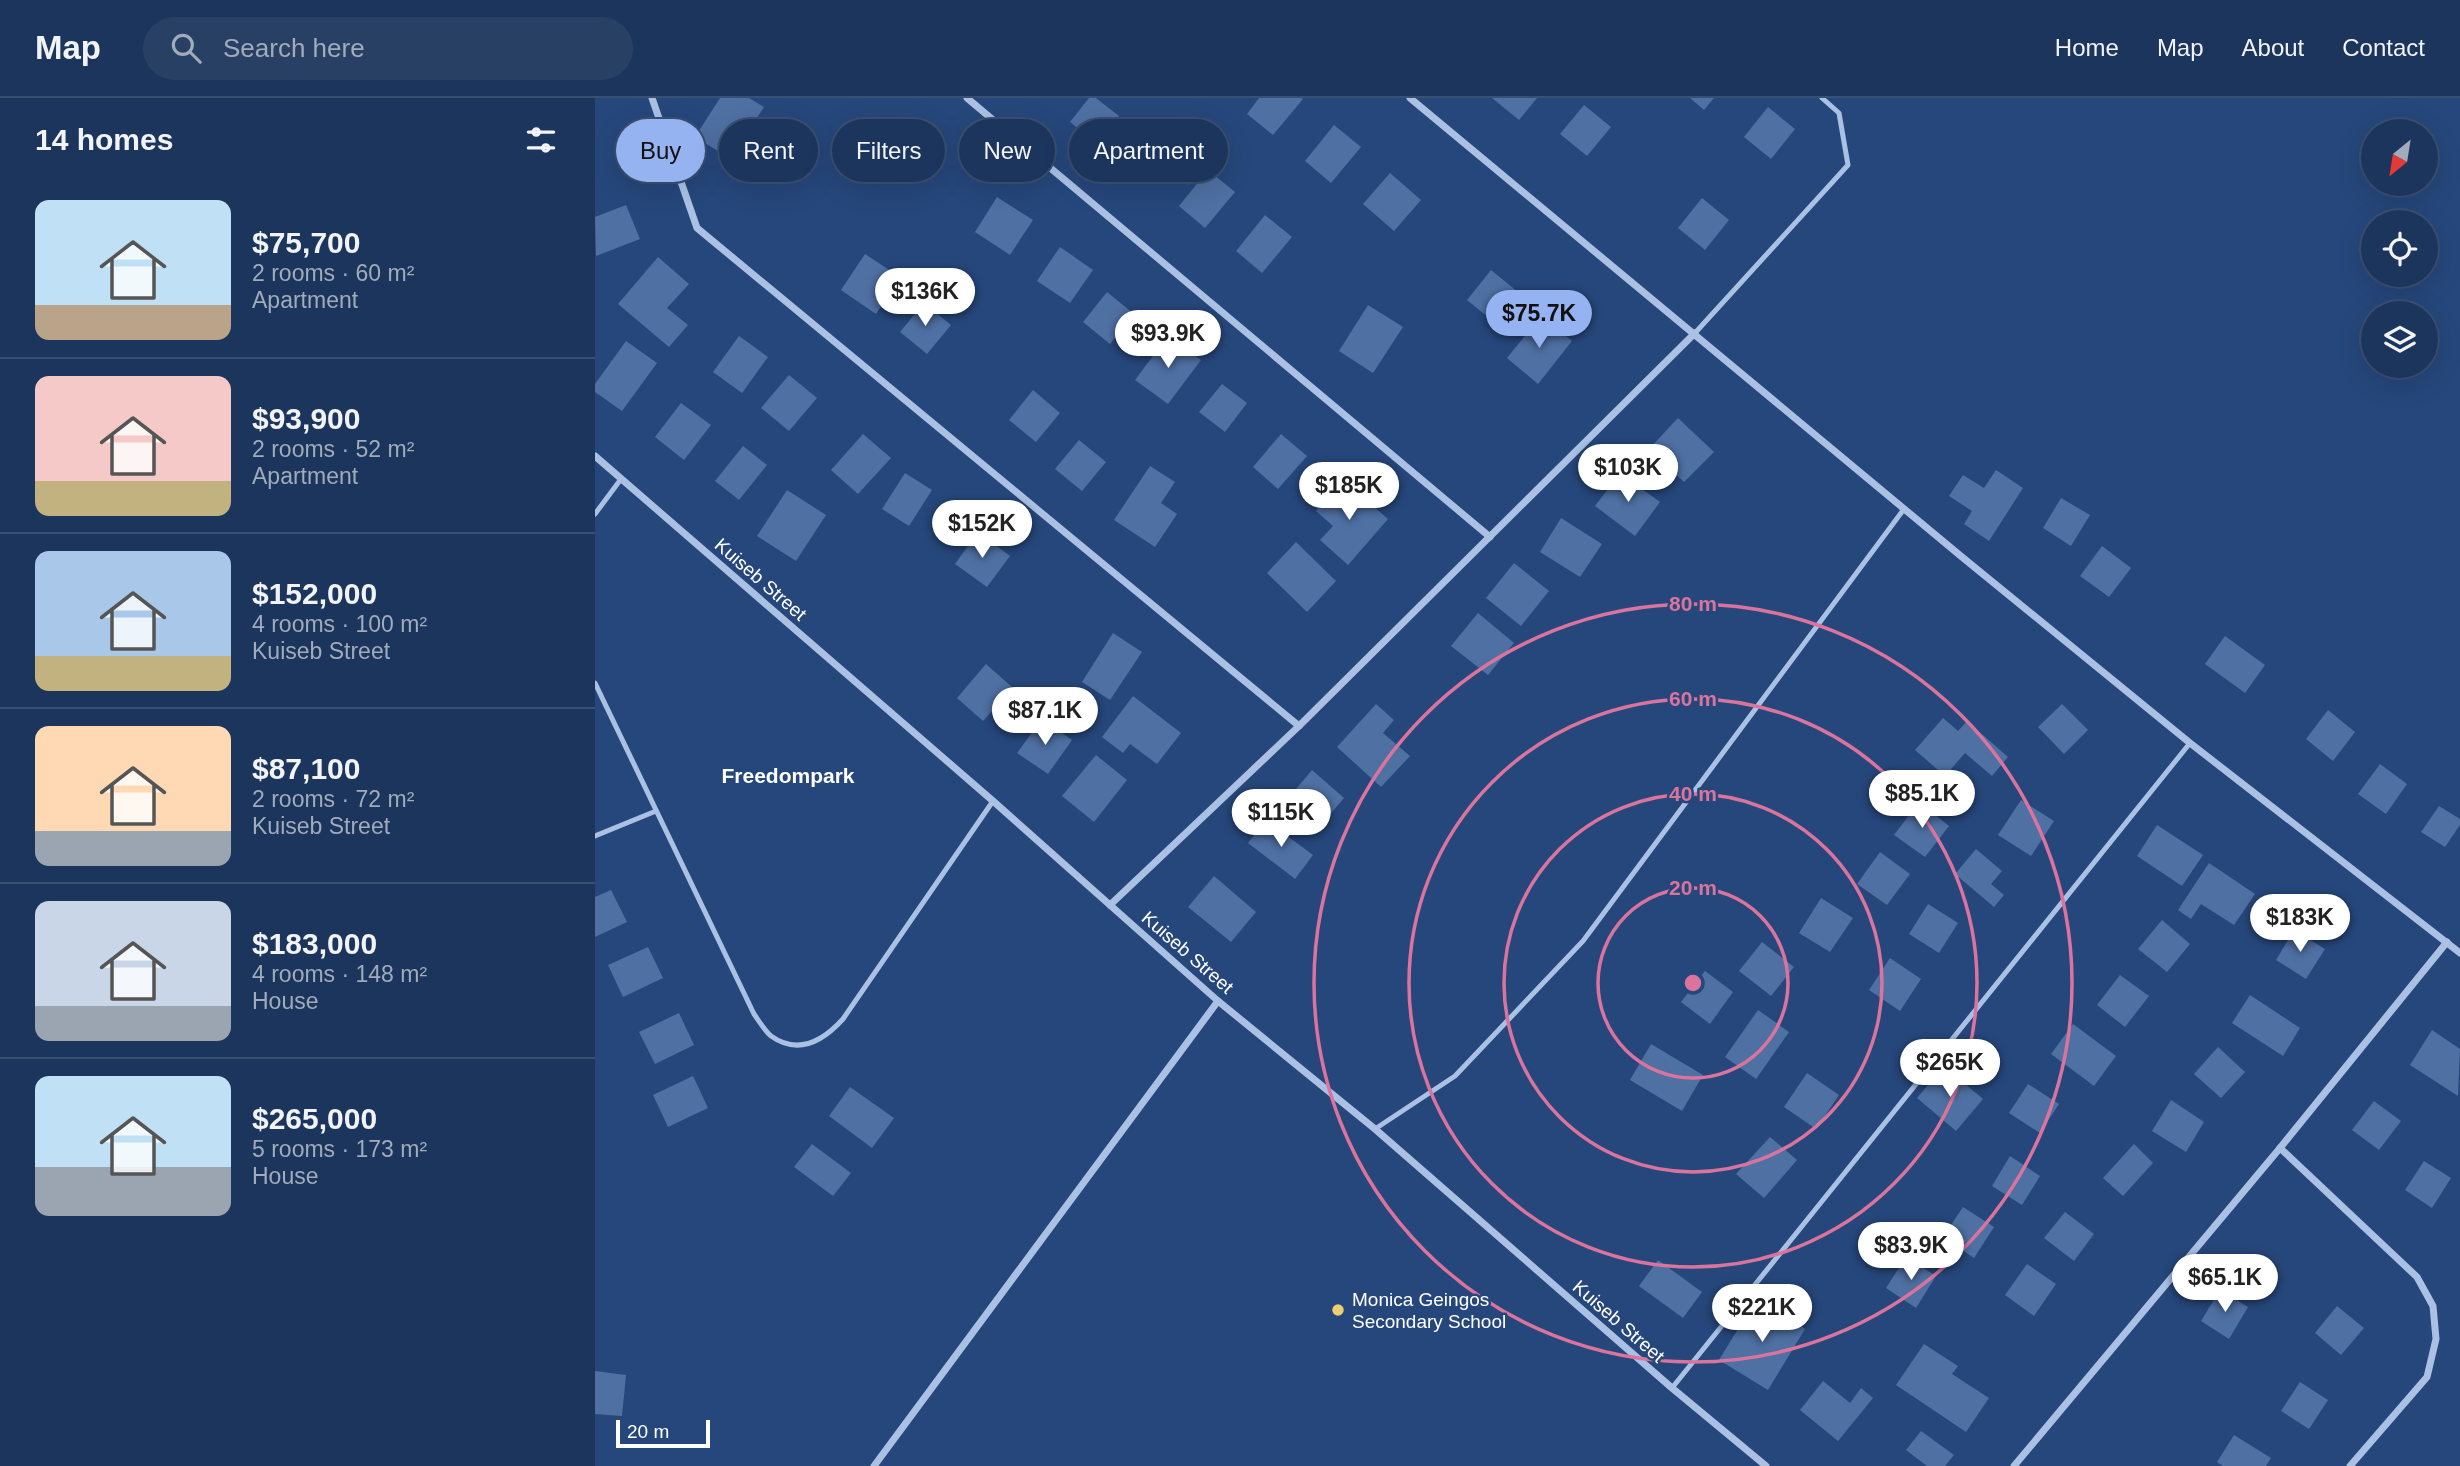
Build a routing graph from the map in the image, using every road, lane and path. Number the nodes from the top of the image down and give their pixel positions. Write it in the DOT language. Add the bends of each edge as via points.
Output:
graph roads {
  1 [pos="652,98"];
  2 [pos="967,98"];
  3 [pos="1410,98"];
  4 [pos="1822,98"];
  5 [pos="1695,333"];
  6 [pos="595,456"];
  7 [pos="621,479"];
  8 [pos="1904,509"];
  9 [pos="595,514"];
  10 [pos="1490,537"];
  11 [pos="595,684"];
  12 [pos="1299,726"];
  13 [pos="2190,743"];
  14 [pos="993,801"];
  15 [pos="656,811"];
  16 [pos="595,836"];
  17 [pos="1110,905"];
  18 [pos="2447,942"];
  19 [pos="2460,953"];
  20 [pos="1218,1000"];
  21 [pos="1375,1129"];
  22 [pos="2280,1148"];
  23 [pos="1672,1388"];
  24 [pos="874,1466"];
  25 [pos="1766,1466"];
  26 [pos="2014,1466"];
  27 [pos="2350,1466"];
  1 -- 12 [label="street" via="697,228"];
  2 -- 10 [label="street"];
  3 -- 5 [label="street"];
  4 -- 5 [label="lane" via="1839,113 1848,165"];
  5 -- 8 [label="street"];
  5 -- 10 [label="street"];
  6 -- 7 [label="street, Kuiseb Street"];
  7 -- 9 [label="lane"];
  7 -- 14 [label="street, Kuiseb Street"];
  8 -- 13 [label="street"];
  8 -- 21 [label="lane" via="1583,941 1455,1076"];
  10 -- 12 [label="street"];
  11 -- 15 [label="lane"];
  12 -- 17 [label="street"];
  13 -- 18 [label="street"];
  13 -- 23 [label="lane"];
  14 -- 15 [label="lane" via="843,1019 828,1035 794,1045 771,1036 754,1014"];
  14 -- 17 [label="street, Kuiseb Street"];
  15 -- 16 [label="lane"];
  17 -- 20 [label="street, Kuiseb Street"];
  18 -- 19 [label="street"];
  18 -- 22 [label="street"];
  20 -- 21 [label="street, Kuiseb Street"];
  20 -- 24 [label="street"];
  21 -- 23 [label="street, Kuiseb Street"];
  22 -- 26 [label="street"];
  22 -- 27 [label="street" via="2417,1277 2433,1306 2436,1339 2427,1377"];
  23 -- 25 [label="street, Kuiseb Street"];
}
